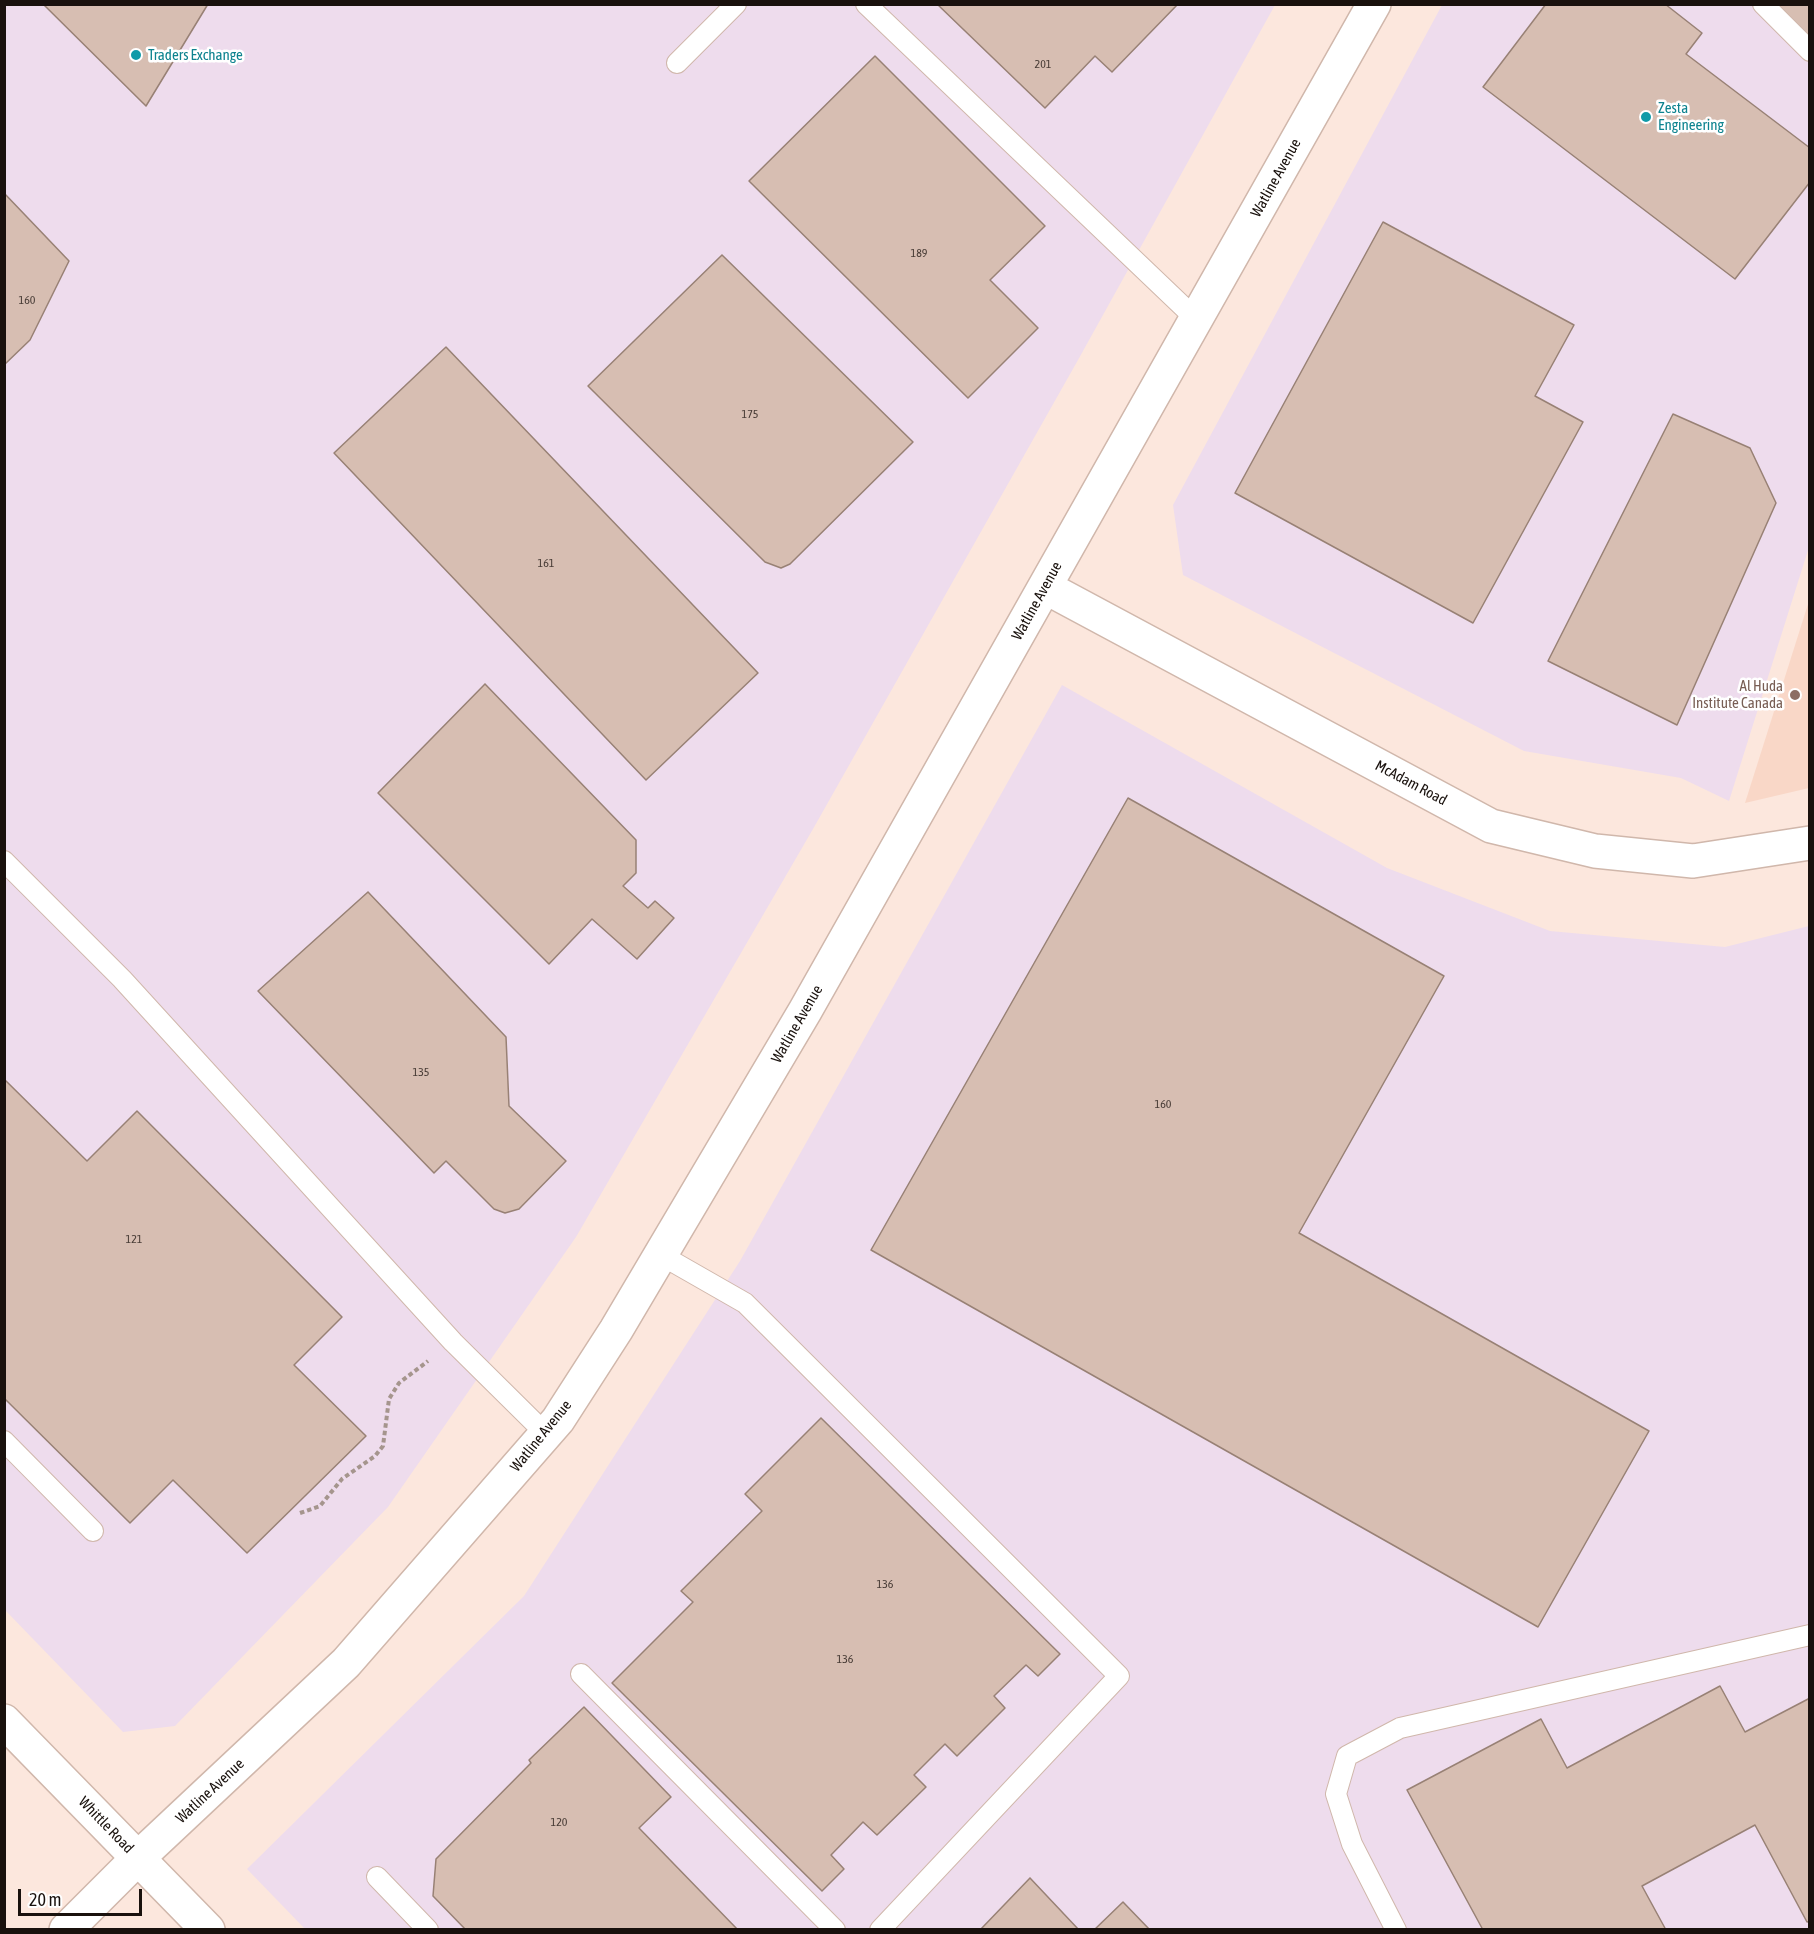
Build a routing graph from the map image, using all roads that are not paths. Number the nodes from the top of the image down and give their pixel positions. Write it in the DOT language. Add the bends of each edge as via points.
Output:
graph roads {
  1 [pos="736,4"];
  2 [pos="866,4"];
  3 [pos="1374,4"];
  4 [pos="1763,4"];
  5 [pos="1809,51"];
  6 [pos="677,63"];
  7 [pos="1196,319"];
  8 [pos="1045,587"];
  9 [pos="1809,843"];
  10 [pos="4,861"];
  11 [pos="661,1255"];
  12 [pos="546,1434"];
  13 [pos="4,1441"];
  14 [pos="93,1531"];
  15 [pos="1809,1635"];
  16 [pos="580,1674"];
  17 [pos="4,1720"];
  18 [pos="138,1858"];
  19 [pos="377,1877"];
  20 [pos="66,1929"];
  21 [pos="208,1929"];
  22 [pos="428,1929"];
  23 [pos="835,1929"];
  24 [pos="880,1929"];
  25 [pos="1396,1929"];
  1 -- 6 [label="lane"];
  2 -- 7 [label="lane"];
  3 -- 7 [label="street, Watline Avenue"];
  4 -- 5 [label="lane"];
  7 -- 8 [label="street, Watline Avenue"];
  8 -- 9 [label="street, McAdam Road" via="1491,826 1596,851 1694,861"];
  8 -- 11 [label="street, Watline Avenue" via="805,1011"];
  10 -- 12 [label="lane" via="122,979 453,1342"];
  11 -- 12 [label="street, Watline Avenue"];
  11 -- 24 [label="lane" via="745,1304 1119,1677"];
  12 -- 18 [label="street, Watline Avenue" via="346,1663"];
  13 -- 14 [label="lane"];
  15 -- 25 [label="lane" via="1401,1728 1347,1756 1335,1794 1352,1844"];
  16 -- 23 [label="lane"];
  17 -- 18 [label="street, Whittle Road"];
  18 -- 20 [label="street, Watline Avenue"];
  18 -- 21 [label="street, Whittle Road"];
  19 -- 22 [label="lane"];
}
